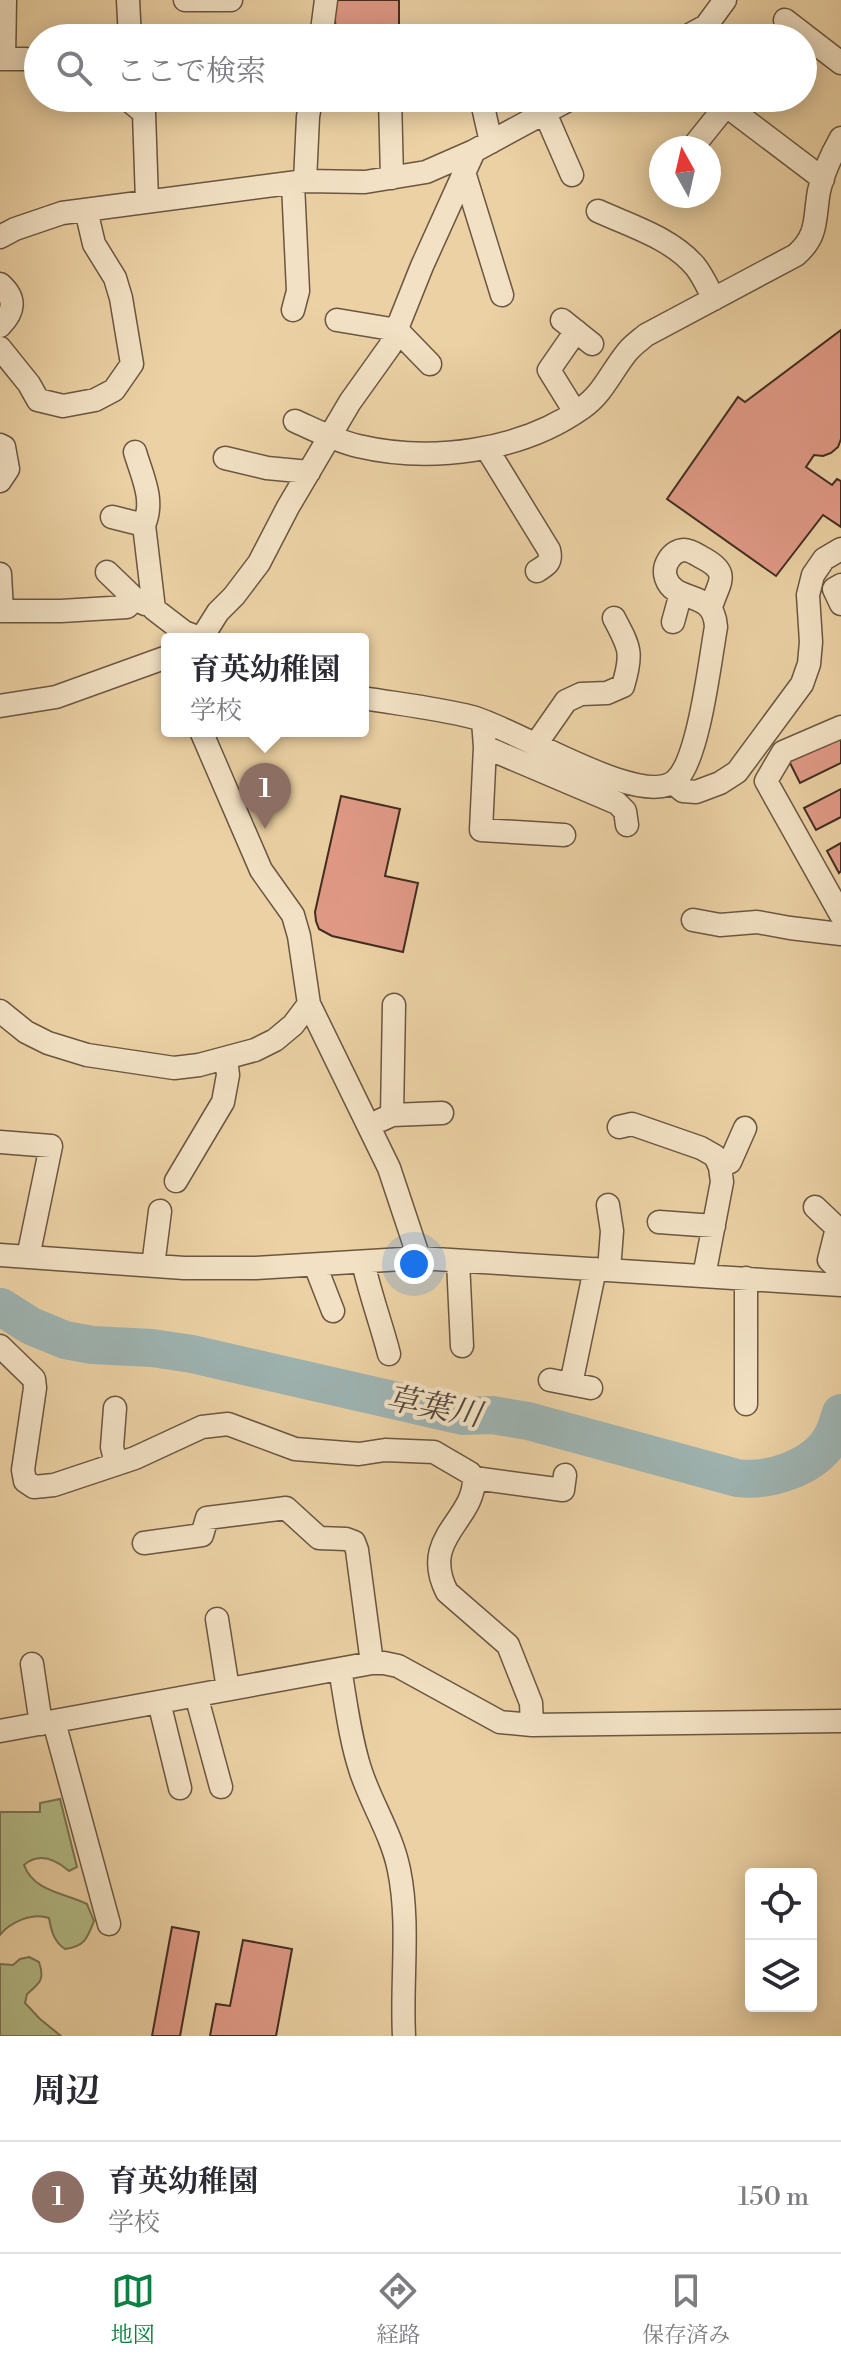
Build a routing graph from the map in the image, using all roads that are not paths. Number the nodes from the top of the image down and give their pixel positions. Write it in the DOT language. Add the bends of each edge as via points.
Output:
graph roads {
  1 [pos="5,0"];
  2 [pos="128,0"];
  3 [pos="185,0"];
  4 [pos="231,0"];
  5 [pos="326,0"];
  6 [pos="713,5"];
  7 [pos="785,20"];
  8 [pos="129,24"];
  9 [pos="323,24"];
  10 [pos="707,24"];
  11 [pos="790,24"];
  12 [pos="817,45"];
  13 [pos="10,59"];
  14 [pos="841,63"];
  15 [pos="143,112"];
  16 [pos="309,112"];
  17 [pos="390,112"];
  18 [pos="480,112"];
  19 [pos="714,112"];
  20 [pos="733,112"];
  21 [pos="545,113"];
  22 [pos="699,136"];
  23 [pos="841,138"];
  24 [pos="476,155"];
  25 [pos="572,175"];
  26 [pos="392,178"];
  27 [pos="299,182"];
  28 [pos="828,186"];
  29 [pos="147,201"];
  30 [pos="86,210"];
  31 [pos="598,211"];
  32 [pos="0,237"];
  33 [pos="0,284"];
  34 [pos="502,295"];
  35 [pos="714,299"];
  36 [pos="293,310"];
  37 [pos="337,320"];
  38 [pos="0,326"];
  39 [pos="397,330"];
  40 [pos="577,332"];
  41 [pos="0,348"];
  42 [pos="430,364"];
  43 [pos="575,412"];
  44 [pos="295,421"];
  45 [pos="330,437"];
  46 [pos="0,445"];
  47 [pos="487,449"];
  48 [pos="135,452"];
  49 [pos="225,458"];
  50 [pos="309,472"];
  51 [pos="0,481"];
  52 [pos="112,517"];
  53 [pos="144,525"];
  54 [pos="841,549"];
  55 [pos="537,571"];
  56 [pos="107,572"];
  57 [pos="0,574"];
  58 [pos="841,585"];
  59 [pos="681,593"];
  60 [pos="145,604"];
  61 [pos="841,604"];
  62 [pos="711,607"];
  63 [pos="1,611"];
  64 [pos="614,618"];
  65 [pos="673,622"];
  66 [pos="187,633"];
  67 [pos="206,633"];
  68 [pos="161,659"];
  69 [pos="369,699"];
  70 [pos="0,706"];
  71 [pos="483,721"];
  72 [pos="841,727"];
  73 [pos="204,737"];
  74 [pos="536,744"];
  75 [pos="485,747"];
  76 [pos="673,783"];
  77 [pos="627,825"];
  78 [pos="564,835"];
  79 [pos="841,915"];
  80 [pos="693,920"];
  81 [pos="841,934"];
  82 [pos="309,1004"];
  83 [pos="394,1005"];
  84 [pos="0,1011"];
  85 [pos="226,1059"];
  86 [pos="442,1113"];
  87 [pos="392,1115"];
  88 [pos="368,1125"];
  89 [pos="619,1127"];
  90 [pos="745,1128"];
  91 [pos="0,1142"];
  92 [pos="720,1167"];
  93 [pos="176,1181"];
  94 [pos="608,1205"];
  95 [pos="815,1207"];
  96 [pos="160,1211"];
  97 [pos="659,1222"];
  98 [pos="714,1226"];
  99 [pos="28,1257"];
  100 [pos="419,1258"];
  101 [pos="1,1259"];
  102 [pos="458,1261"];
  103 [pos="363,1262"];
  104 [pos="315,1265"];
  105 [pos="153,1266"];
  106 [pos="602,1270"];
  107 [pos="841,1272"];
  108 [pos="704,1276"];
  109 [pos="746,1278"];
  110 [pos="841,1285"];
  111 [pos="333,1311"];
  112 [pos="0,1346"];
  113 [pos="462,1346"];
  114 [pos="389,1354"];
  115 [pos="570,1384"];
  116 [pos="746,1404"];
  117 [pos="115,1408"];
  118 [pos="116,1464"];
  119 [pos="565,1475"];
  120 [pos="474,1478"];
  121 [pos="144,1543"];
  122 [pos="217,1619"];
  123 [pos="372,1663"];
  124 [pos="32,1664"];
  125 [pos="340,1669"];
  126 [pos="228,1689"];
  127 [pos="196,1695"];
  128 [pos="159,1702"];
  129 [pos="841,1721"];
  130 [pos="48,1723"];
  131 [pos="532,1725"];
  132 [pos="0,1731"];
  133 [pos="221,1787"];
  134 [pos="180,1788"];
  135 [pos="109,1924"];
  136 [pos="402,2002"];
  137 [pos="393,2036"];
  138 [pos="404,2036"];
  1 -- 13 [label="street"];
  2 -- 8 [label="street"];
  3 -- 4 [label="street"];
  5 -- 9 [label="street"];
  6 -- 10 [label="street"];
  7 -- 11 [label="street"];
  12 -- 14 [label="street"];
  15 -- 29 [label="street"];
  16 -- 27 [label="street"];
  17 -- 26 [label="street"];
  18 -- 24 [label="street"];
  19 -- 22 [label="street"];
  20 -- 28 [label="street"];
  21 -- 24 [label="street"];
  21 -- 25 [label="street"];
  23 -- 28 [label="street" via="831,155"];
  24 -- 26 [label="street"];
  24 -- 34 [label="street"];
  24 -- 39 [label="street"];
  26 -- 27 [label="street"];
  27 -- 29 [label="street"];
  27 -- 36 [label="street" via="298,291"];
  28 -- 35 [label="street" via="808,245"];
  29 -- 30 [label="street"];
  30 -- 32 [label="street" via="62,213"];
  30 -- 41 [label="street" via="94,244 121,298 132,364 114,390 63,406 38,400"];
  31 -- 35 [label="street" via="661,239 686,257"];
  33 -- 38 [label="street" via="13,308"];
  35 -- 43 [label="street" via="646,335"];
  37 -- 39 [label="street"];
  39 -- 42 [label="street"];
  39 -- 45 [label="street"];
  40 -- 43 [label="street" via="549,370"];
  43 -- 47 [label="street"];
  44 -- 45 [label="street"];
  45 -- 47 [label="street" via="384,451"];
  45 -- 50 [label="street"];
  46 -- 51 [label="street" via="8,469"];
  47 -- 55 [label="street" via="549,550 549,563"];
  48 -- 53 [label="street" via="149,499"];
  49 -- 50 [label="street"];
  50 -- 67 [label="street" via="259,563"];
  52 -- 53 [label="street"];
  53 -- 60 [label="street"];
  54 -- 76 [label="street" via="824,559 813,575 808,595 809,664 802,684 737,772 696,792"];
  56 -- 60 [label="street"];
  57 -- 63 [label="street"];
  58 -- 61 [label="street" via="834,589"];
  59 -- 62 [label="street"];
  59 -- 62 [label="street" via="666,578 666,566 684,550 719,567 721,586"];
  59 -- 65 [label="street"];
  60 -- 63 [label="street"];
  60 -- 66 [label="street"];
  62 -- 76 [label="street" via="716,627 695,740 688,765"];
  64 -- 74 [label="street" via="628,644 630,662 623,686 566,701"];
  68 -- 70 [label="street" via="56,697"];
  69 -- 71 [label="street"];
  71 -- 74 [label="street"];
  71 -- 75 [label="street"];
  72 -- 79 [label="street" via="783,752 766,781"];
  73 -- 82 [label="street" via="261,870 293,915"];
  74 -- 76 [label="street" via="619,781 647,788"];
  75 -- 77 [label="street" via="617,803"];
  75 -- 78 [label="street" via="481,830"];
  80 -- 81 [label="street" via="720,925 757,922"];
  82 -- 85 [label="street" via="275,1040"];
  82 -- 88 [label="street"];
  83 -- 87 [label="street"];
  84 -- 85 [label="street" via="26,1032 87,1055 174,1068"];
  85 -- 93 [label="street" via="223,1102"];
  86 -- 87 [label="street"];
  87 -- 88 [label="street"];
  88 -- 100 [label="street" via="389,1168"];
  89 -- 92 [label="street" via="632,1124 701,1148 715,1156"];
  90 -- 92 [label="street" via="730,1162"];
  91 -- 99 [label="street" via="51,1146"];
  92 -- 98 [label="street"];
  94 -- 106 [label="street" via="612,1231"];
  95 -- 107 [label="street" via="837,1228 829,1260"];
  96 -- 105 [label="street"];
  97 -- 98 [label="street"];
  98 -- 108 [label="street"];
  99 -- 101 [label="street"];
  99 -- 105 [label="street"];
  100 -- 102 [label="street"];
  100 -- 103 [label="street"];
  102 -- 106 [label="street"];
  102 -- 113 [label="street"];
  103 -- 104 [label="street"];
  103 -- 114 [label="street"];
  104 -- 105 [label="street"];
  104 -- 111 [label="street"];
  106 -- 108 [label="street"];
  106 -- 115 [label="street"];
  108 -- 109 [label="street"];
  109 -- 110 [label="street"];
  109 -- 116 [label="street"];
  112 -- 118 [label="street" via="34,1379 25,1481 34,1487 54,1485"];
  117 -- 118 [label="street"];
  118 -- 120 [label="street" via="202,1427 228,1424 295,1449 434,1452"];
  119 -- 120 [label="street" via="563,1490"];
  120 -- 131 [label="street" via="472,1496 445,1537 442,1581 447,1592 508,1645 531,1703"];
  121 -- 123 [label="street" via="202,1535 207,1518 286,1508 319,1538 354,1542"];
  122 -- 126 [label="street"];
  123 -- 125 [label="street"];
  123 -- 131 [label="street" via="398,1666 500,1722"];
  124 -- 130 [label="street"];
  125 -- 126 [label="street"];
  125 -- 136 [label="street" via="362,1774 400,1873"];
  126 -- 127 [label="street"];
  127 -- 128 [label="street"];
  127 -- 133 [label="street"];
  128 -- 130 [label="street"];
  128 -- 134 [label="street"];
  129 -- 131 [label="street"];
  130 -- 132 [label="street"];
  130 -- 135 [label="street"];
  136 -- 137 [label="street"];
  136 -- 138 [label="street"];
}
